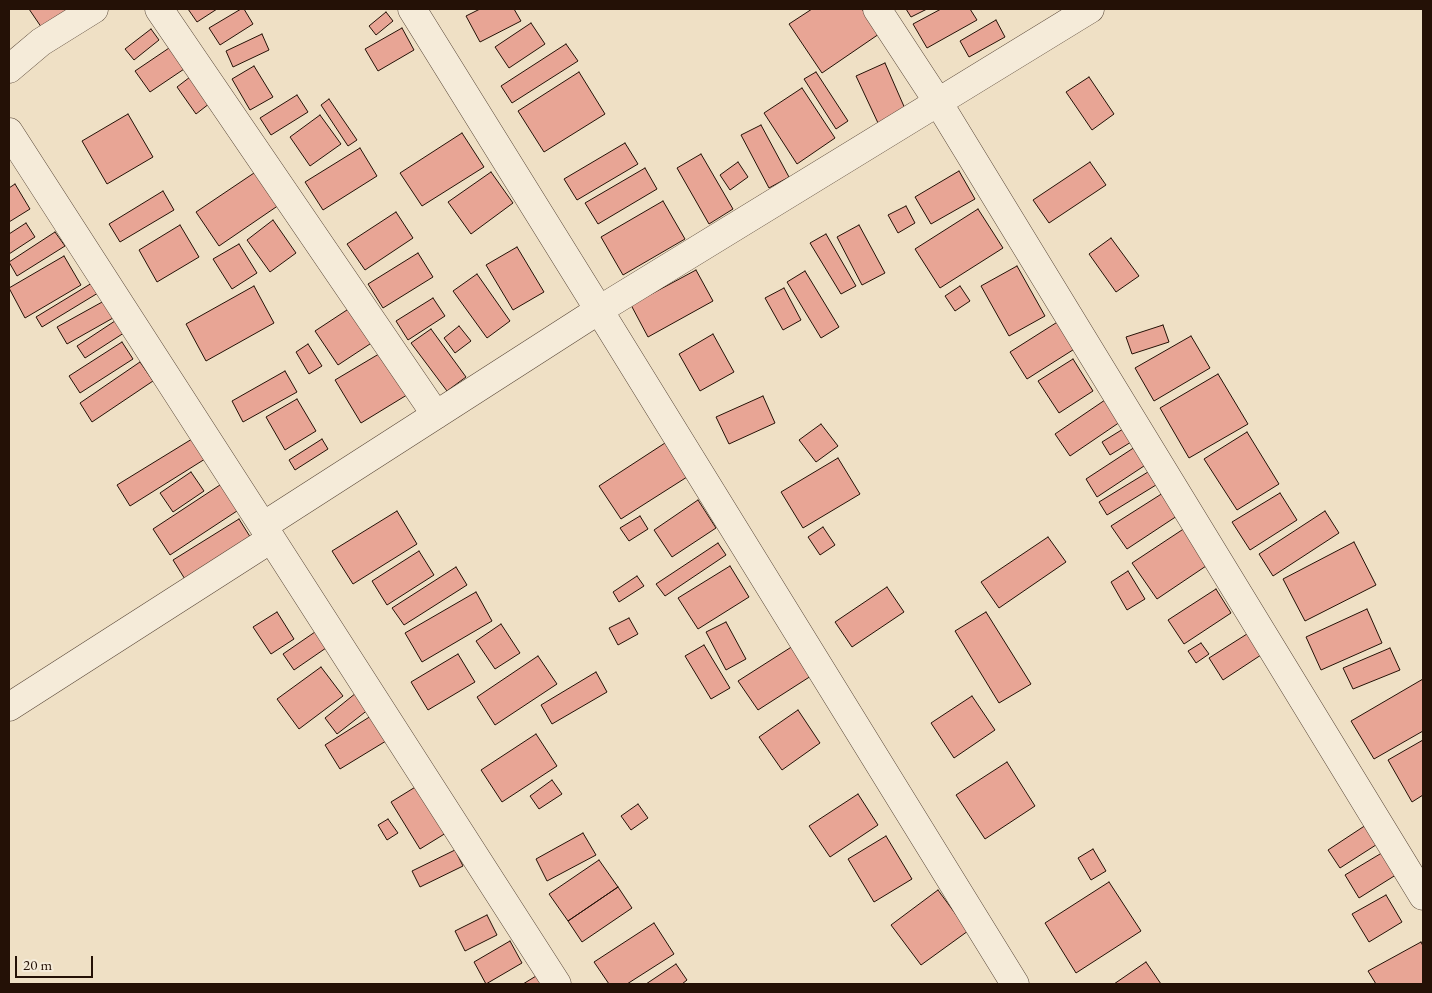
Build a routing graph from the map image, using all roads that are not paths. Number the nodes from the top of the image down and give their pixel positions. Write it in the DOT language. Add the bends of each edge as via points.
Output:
graph roads {
  1 [pos="94,9"];
  2 [pos="159,9"];
  3 [pos="412,9"];
  4 [pos="876,9"];
  5 [pos="1090,9"];
  6 [pos="9,69"];
  7 [pos="938,102"];
  8 [pos="9,132"];
  9 [pos="599,310"];
  10 [pos="436,415"];
  11 [pos="267,533"];
  12 [pos="9,707"];
  13 [pos="1423,896"];
  14 [pos="557,984"];
  15 [pos="1015,984"];
  1 -- 6 [label="street" via="41,42"];
  2 -- 10 [label="street"];
  3 -- 9 [label="street"];
  4 -- 7 [label="street"];
  5 -- 7 [label="street"];
  7 -- 9 [label="street"];
  7 -- 13 [label="street"];
  8 -- 11 [label="street"];
  9 -- 10 [label="street"];
  9 -- 15 [label="street"];
  10 -- 11 [label="street"];
  11 -- 12 [label="street"];
  11 -- 14 [label="street"];
}
